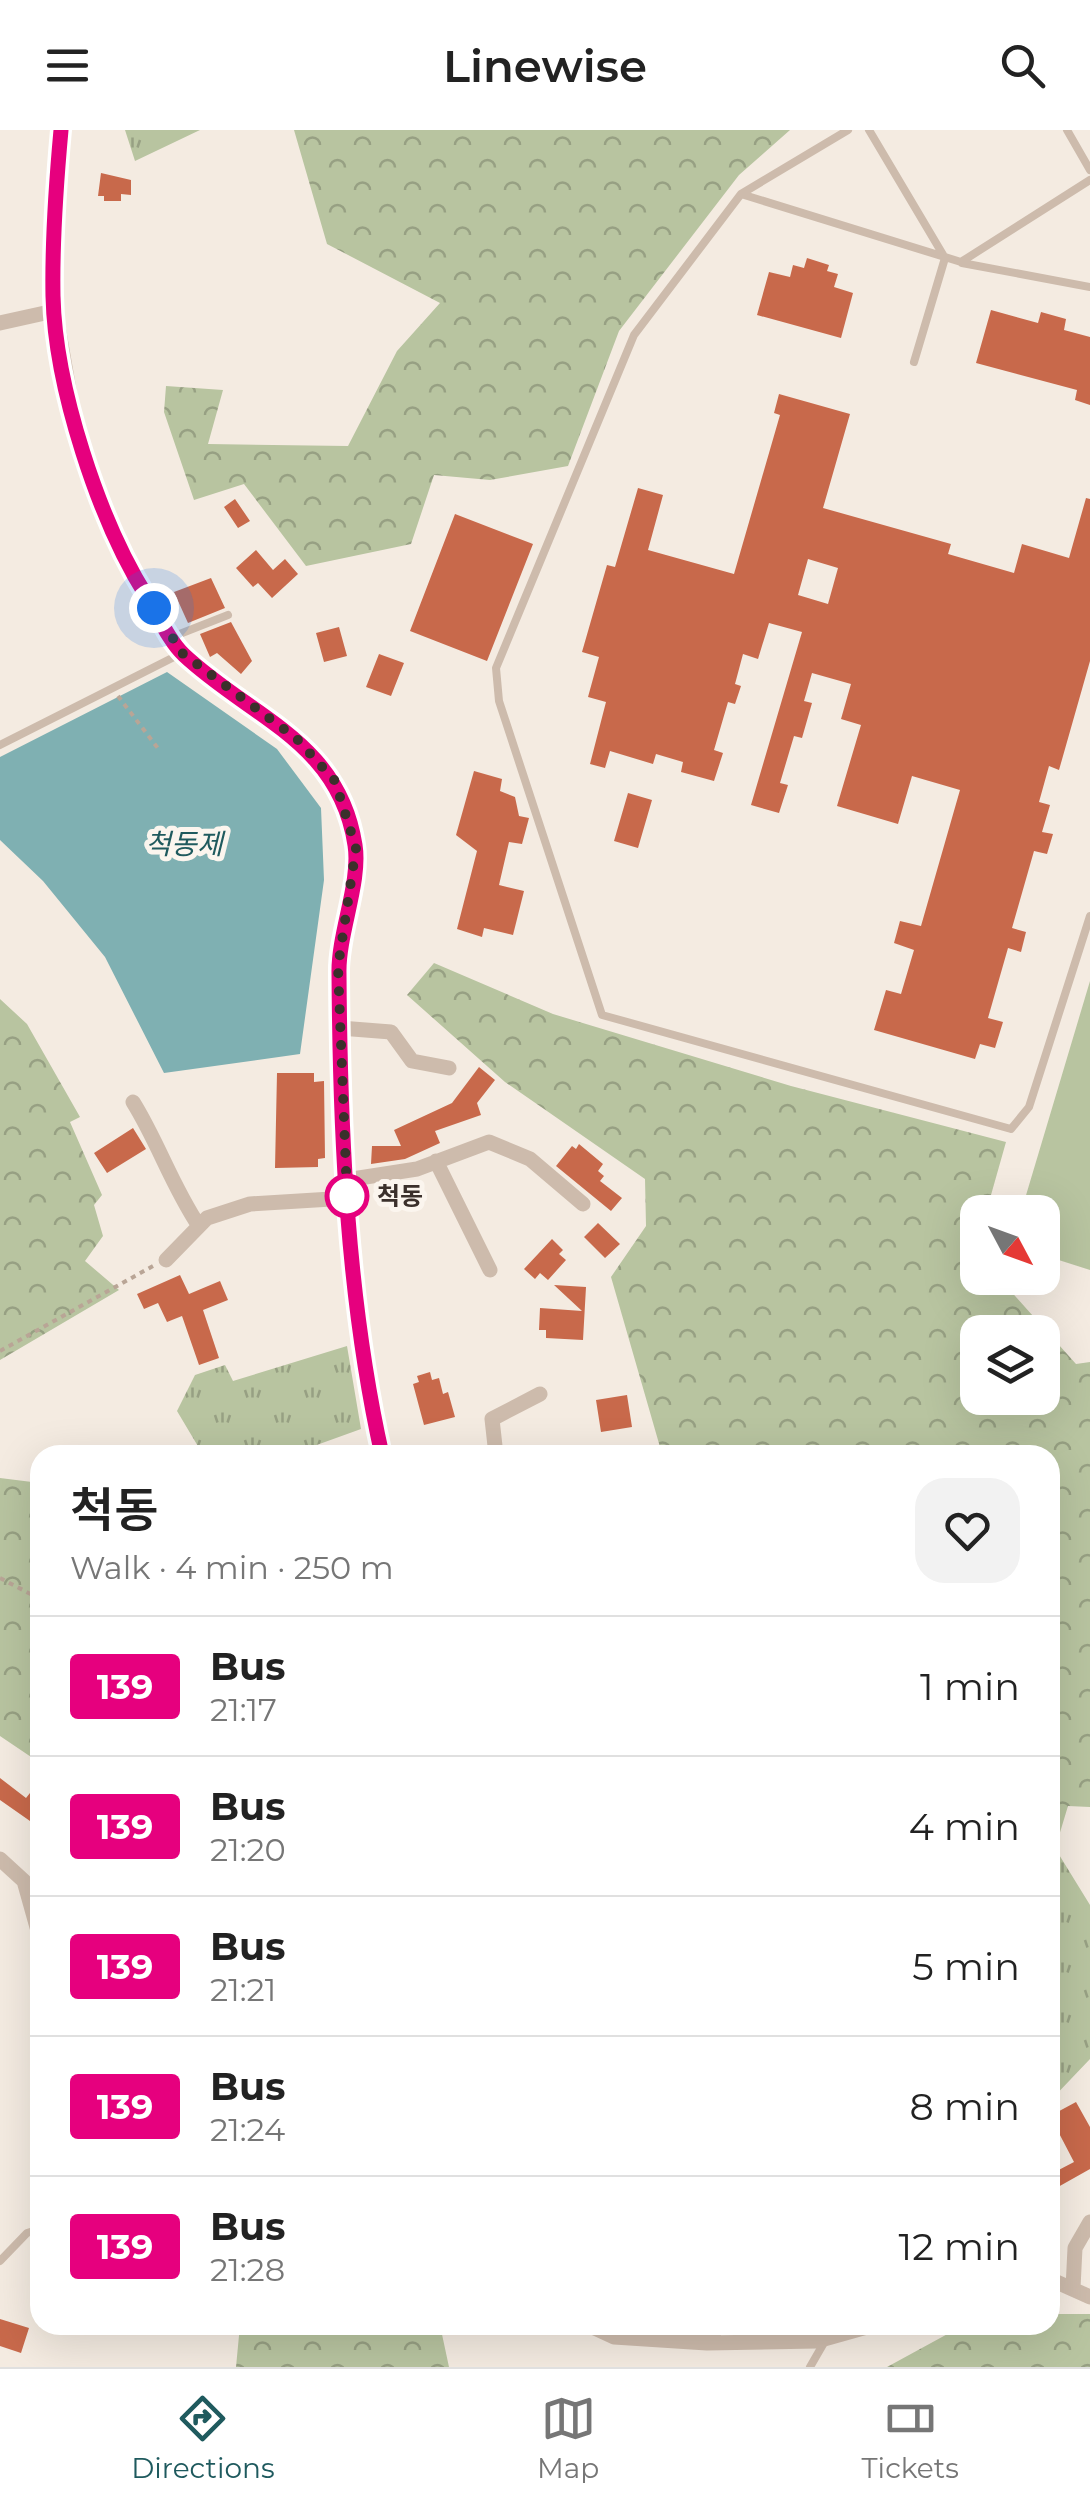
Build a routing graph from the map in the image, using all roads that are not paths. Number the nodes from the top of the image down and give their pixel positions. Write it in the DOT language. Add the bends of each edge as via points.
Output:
graph roads {
  1 [pos="61,130"];
  2 [pos="848,130"];
  3 [pos="869,130"];
  4 [pos="1066,130"];
  5 [pos="1090,170"];
  6 [pos="1090,180"];
  7 [pos="742,194"];
  8 [pos="945,258"];
  9 [pos="960,262"];
  10 [pos="1090,287"];
  11 [pos="54,310"];
  12 [pos="0,323"];
  13 [pos="914,362"];
  14 [pos="228,615"];
  15 [pos="172,637"];
  16 [pos="182,653"];
  17 [pos="0,745"];
  18 [pos="1090,916"];
  19 [pos="340,1028"];
  20 [pos="449,1068"];
  21 [pos="133,1102"];
  22 [pos="436,1161"];
  23 [pos="346,1180"];
  24 [pos="348,1198"];
  25 [pos="583,1204"];
  26 [pos="198,1226"];
  27 [pos="166,1260"];
  28 [pos="490,1270"];
  29 [pos="540,1394"];
  30 [pos="380,1445"];
  31 [pos="495,1445"];
  32 [pos="0,1859"];
  33 [pos="30,1902"];
  34 [pos="1090,2222"];
  35 [pos="30,2232"];
  36 [pos="0,2261"];
  37 [pos="1060,2283"];
  38 [pos="1072,2288"];
  39 [pos="1090,2297"];
  40 [pos="610,2335"];
  41 [pos="686,2335"];
  42 [pos="712,2335"];
  43 [pos="838,2335"];
  44 [pos="827,2338"];
  45 [pos="707,2342"];
  46 [pos="810,2367"];
  1 -- 11 [label="street"];
  2 -- 7 [label="lane"];
  3 -- 8 [label="lane"];
  4 -- 5 [label="lane"];
  6 -- 9 [label="lane"];
  7 -- 8 [label="lane"];
  7 -- 18 [label="lane" via="634,335 496,668 498,701 602,1015 1010,1129 1030,1108"];
  8 -- 9 [label="lane"];
  8 -- 13 [label="lane"];
  9 -- 10 [label="lane"];
  11 -- 12 [label="street"];
  11 -- 15 [label="street" via="96,497"];
  14 -- 15 [label="lane"];
  15 -- 16 [label="street"];
  16 -- 17 [label="lane"];
  16 -- 19 [label="street" via="296,738 335,781 356,848 338,967"];
  19 -- 20 [label="street" via="391,1032 412,1062"];
  19 -- 23 [label="street"];
  21 -- 26 [label="street"];
  22 -- 23 [label="street"];
  22 -- 25 [label="street" via="489,1142 530,1159"];
  22 -- 28 [label="street"];
  23 -- 24 [label="street"];
  24 -- 26 [label="street" via="250,1204"];
  24 -- 30 [label="street" via="355,1292"];
  26 -- 27 [label="street"];
  29 -- 31 [label="street" via="492,1419"];
  32 -- 33 [label="street" via="24,1881"];
  34 -- 38 [label="street" via="1076,2248"];
  35 -- 36 [label="lane"];
  37 -- 38 [label="street"];
  38 -- 39 [label="street"];
  40 -- 45 [label="street"];
  41 -- 45 [label="street"];
  42 -- 45 [label="street"];
  43 -- 44 [label="street"];
  44 -- 45 [label="street"];
  44 -- 46 [label="lane"];
}
